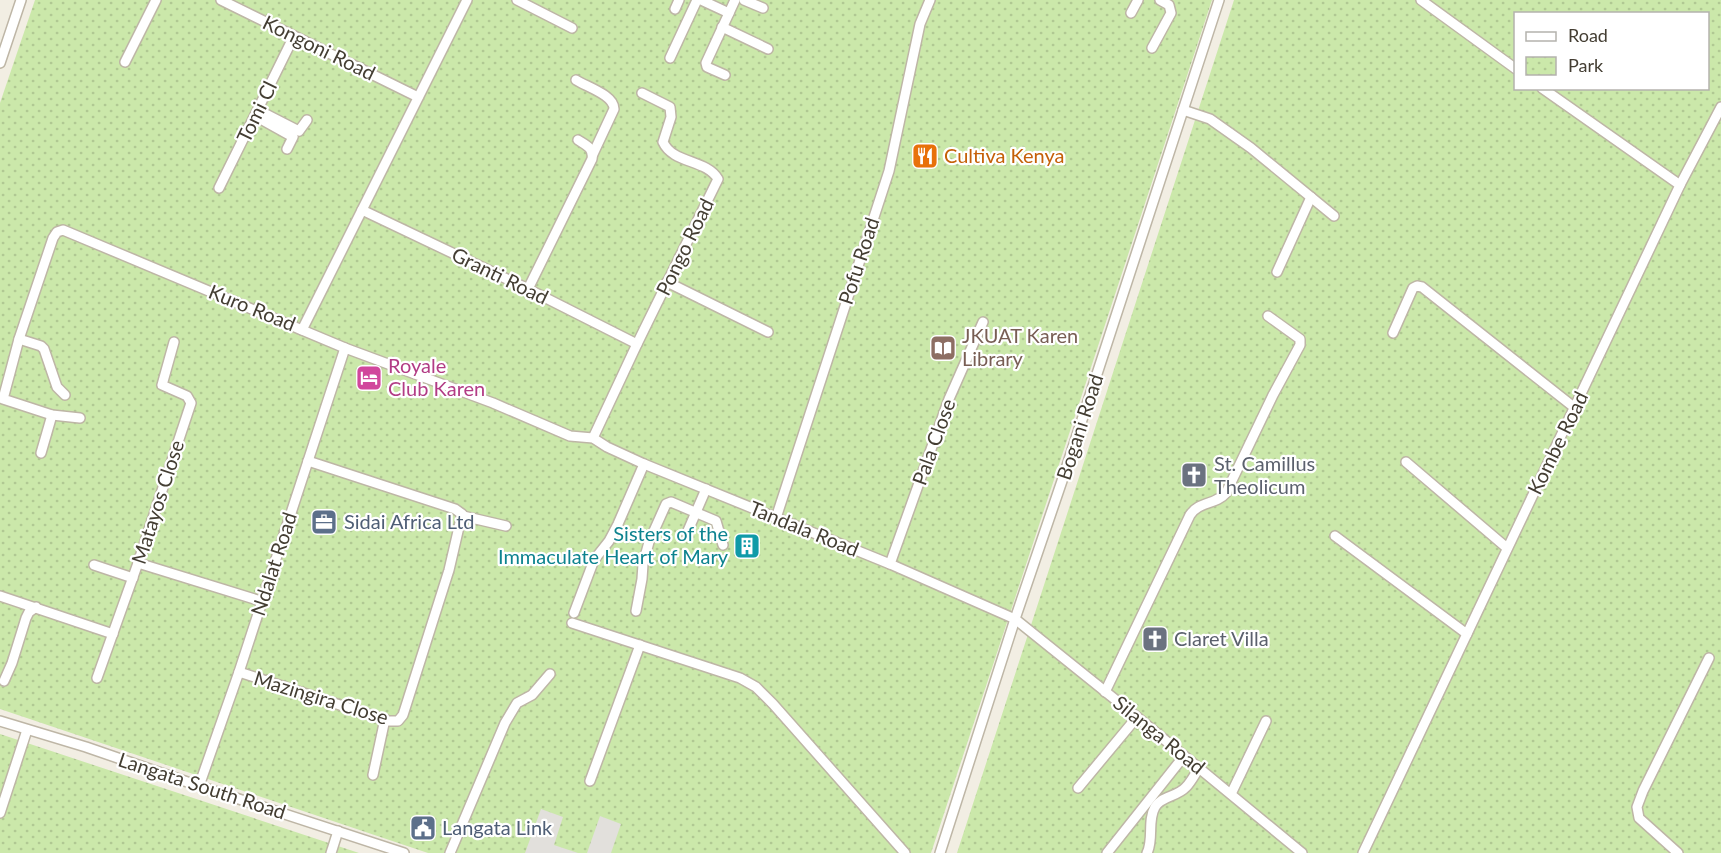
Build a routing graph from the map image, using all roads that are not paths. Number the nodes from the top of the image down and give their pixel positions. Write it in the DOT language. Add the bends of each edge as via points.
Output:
graph roads {
  1 [pos="21,0"];
  2 [pos="156,0"];
  3 [pos="221,0"];
  4 [pos="467,0"];
  5 [pos="517,0"];
  6 [pos="699,0"];
  7 [pos="735,0"];
  8 [pos="744,0"];
  9 [pos="930,0"];
  10 [pos="1138,0"];
  11 [pos="1160,0"];
  12 [pos="1219,0"];
  13 [pos="1421,0"];
  14 [pos="763,8"];
  15 [pos="729,13"];
  16 [pos="1131,13"];
  17 [pos="572,28"];
  18 [pos="721,30"];
  19 [pos="294,36"];
  20 [pos="1152,48"];
  21 [pos="764,51"];
  22 [pos="670,58"];
  23 [pos="125,62"];
  24 [pos="0,63"];
  25 [pos="1514,68"];
  26 [pos="725,75"];
  27 [pos="576,80"];
  28 [pos="1545,90"];
  29 [pos="642,93"];
  30 [pos="418,97"];
  31 [pos="1721,107"];
  32 [pos="1184,110"];
  33 [pos="256,113"];
  34 [pos="307,120"];
  35 [pos="578,140"];
  36 [pos="287,149"];
  37 [pos="592,154"];
  38 [pos="1680,185"];
  39 [pos="219,188"];
  40 [pos="1311,197"];
  41 [pos="362,210"];
  42 [pos="1334,216"];
  43 [pos="1277,272"];
  44 [pos="668,282"];
  45 [pos="528,289"];
  46 [pos="1268,316"];
  47 [pos="983,322"];
  48 [pos="302,330"];
  49 [pos="768,332"];
  50 [pos="1393,333"];
  51 [pos="19,339"];
  52 [pos="174,342"];
  53 [pos="637,344"];
  54 [pos="342,347"];
  55 [pos="65,395"];
  56 [pos="1575,408"];
  57 [pos="52,415"];
  58 [pos="80,418"];
  59 [pos="593,438"];
  60 [pos="41,453"];
  61 [pos="308,461"];
  62 [pos="1406,462"];
  63 [pos="644,464"];
  64 [pos="706,489"];
  65 [pos="696,513"];
  66 [pos="463,516"];
  67 [pos="776,518"];
  68 [pos="506,526"];
  69 [pos="687,533"];
  70 [pos="1335,536"];
  71 [pos="723,545"];
  72 [pos="1507,548"];
  73 [pos="138,563"];
  74 [pos="890,564"];
  75 [pos="94,565"];
  76 [pos="133,578"];
  77 [pos="0,596"];
  78 [pos="261,601"];
  79 [pos="36,607"];
  80 [pos="636,611"];
  81 [pos="574,613"];
  82 [pos="1015,619"];
  83 [pos="572,623"];
  84 [pos="113,634"];
  85 [pos="1467,634"];
  86 [pos="640,645"];
  87 [pos="1709,658"];
  88 [pos="238,672"];
  89 [pos="550,674"];
  90 [pos="97,678"];
  91 [pos="4,681"];
  92 [pos="1105,692"];
  93 [pos="1137,717"];
  94 [pos="385,719"];
  95 [pos="0,721"];
  96 [pos="1266,721"];
  97 [pos="27,730"];
  98 [pos="1184,756"];
  99 [pos="1199,768"];
  100 [pos="373,775"];
  101 [pos="590,780"];
  102 [pos="10,783"];
  103 [pos="199,786"];
  104 [pos="1078,788"];
  105 [pos="0,789"];
  106 [pos="1231,794"];
  107 [pos="0,813"];
  108 [pos="338,831"];
  109 [pos="331,853"];
  110 [pos="404,853"];
  111 [pos="450,853"];
  112 [pos="905,853"];
  113 [pos="940,853"];
  114 [pos="1107,853"];
  115 [pos="1147,853"];
  116 [pos="1302,853"];
  117 [pos="1363,853"];
  118 [pos="1678,853"];
  1 -- 24 [label="street"];
  2 -- 23 [label="street"];
  3 -- 19 [label="street, Kongoni Road"];
  4 -- 30 [label="street, Kuro Road"];
  5 -- 17 [label="street"];
  6 -- 15 [label="street"];
  6 -- 22 [label="street"];
  7 -- 15 [label="street"];
  8 -- 14 [label="street"];
  9 -- 67 [label="street, Pofu Road" via="920,24 889,171"];
  10 -- 16 [label="street"];
  11 -- 20 [label="street" via="1169,5 1171,13"];
  12 -- 32 [label="street, Bogani Road"];
  13 -- 25 [label="street"];
  15 -- 18 [label="street"];
  18 -- 21 [label="street"];
  18 -- 26 [label="street" via="706,66"];
  19 -- 30 [label="street, Kongoni Road"];
  19 -- 33 [label="street, Tomi Cl"];
  27 -- 37 [label="street" via="614,105"];
  28 -- 38 [label="street"];
  29 -- 44 [label="street, Pongo Road" via="670,107 663,142 668,150 711,170 718,179"];
  30 -- 41 [label="street, Kuro Road"];
  31 -- 38 [label="street, Kombe Road"];
  32 -- 40 [label="street" via="1210,119"];
  32 -- 82 [label="street, Bogani Road"];
  33 -- 34 [label="street" via="299,131"];
  33 -- 36 [label="street" via="293,137"];
  33 -- 39 [label="street, Tomi Cl"];
  35 -- 37 [label="street"];
  37 -- 45 [label="street"];
  38 -- 56 [label="street, Kombe Road"];
  40 -- 42 [label="street"];
  40 -- 43 [label="street"];
  41 -- 45 [label="street, Granti Road"];
  41 -- 48 [label="street, Kuro Road"];
  44 -- 49 [label="street"];
  44 -- 53 [label="street, Pongo Road"];
  45 -- 53 [label="street, Granti Road"];
  46 -- 92 [label="street" via="1300,339 1300,345 1226,493 1190,515"];
  47 -- 74 [label="street, Pala Close" via="949,399"];
  48 -- 51 [label="street, Kuro Road" via="63,230 53,238"];
  48 -- 54 [label="street"];
  50 -- 56 [label="street" via="1413,288 1422,287"];
  51 -- 55 [label="street" via="44,349 57,387"];
  51 -- 57 [label="street, Kuro Road" via="3,399"];
  52 -- 73 [label="street, Matayos Close" via="162,385 187,396 190,402"];
  53 -- 59 [label="street, Pongo Road"];
  54 -- 59 [label="street" via="493,403 574,438"];
  54 -- 61 [label="street, Ndalat Road"];
  56 -- 72 [label="street, Kombe Road"];
  57 -- 58 [label="street"];
  57 -- 60 [label="street"];
  59 -- 63 [label="street, Tandala Road"];
  61 -- 66 [label="street" via="455,509"];
  61 -- 78 [label="street, Ndalat Road"];
  62 -- 72 [label="street"];
  63 -- 64 [label="street, Tandala Road"];
  63 -- 81 [label="street" via="618,524 594,560"];
  64 -- 65 [label="street"];
  64 -- 67 [label="street, Tandala Road"];
  65 -- 69 [label="street"];
  65 -- 71 [label="street" via="716,521"];
  65 -- 80 [label="street" via="671,502 666,504 648,542"];
  66 -- 68 [label="street"];
  66 -- 94 [label="street, Mazingira Close" via="403,715 398,721"];
  67 -- 74 [label="street, Tandala Road"];
  70 -- 85 [label="street"];
  72 -- 85 [label="street, Kombe Road"];
  73 -- 76 [label="street, Matayos Close"];
  73 -- 78 [label="street"];
  74 -- 82 [label="street, Tandala Road"];
  75 -- 76 [label="street"];
  76 -- 84 [label="street, Matayos Close"];
  77 -- 79 [label="street"];
  78 -- 88 [label="street, Ndalat Road"];
  79 -- 84 [label="street"];
  79 -- 91 [label="street" via="26,618"];
  82 -- 92 [label="street, Silanga Road"];
  82 -- 113 [label="street, Bogani Road"];
  83 -- 86 [label="street"];
  84 -- 90 [label="street, Matayos Close"];
  85 -- 117 [label="street, Kombe Road"];
  86 -- 101 [label="street"];
  86 -- 112 [label="street" via="740,678 756,687"];
  87 -- 118 [label="street" via="1637,807 1639,818"];
  88 -- 94 [label="street, Mazingira Close"];
  88 -- 103 [label="street, Ndalat Road"];
  89 -- 111 [label="street" via="532,695 517,703 505,723"];
  92 -- 93 [label="street, Silanga Road"];
  93 -- 98 [label="street, Silanga Road"];
  93 -- 104 [label="street"];
  94 -- 100 [label="street"];
  95 -- 97 [label="street, Langata South Road"];
  96 -- 106 [label="street"];
  97 -- 102 [label="street"];
  97 -- 103 [label="street, Langata South Road"];
  98 -- 99 [label="street, Silanga Road"];
  98 -- 114 [label="street"];
  99 -- 106 [label="street, Silanga Road"];
  99 -- 115 [label="street" via="1185,788 1155,807"];
  102 -- 105 [label="street"];
  102 -- 107 [label="street"];
  103 -- 108 [label="street, Langata South Road"];
  106 -- 116 [label="street, Silanga Road"];
  108 -- 109 [label="street"];
  108 -- 110 [label="street, Langata South Road"];
}
